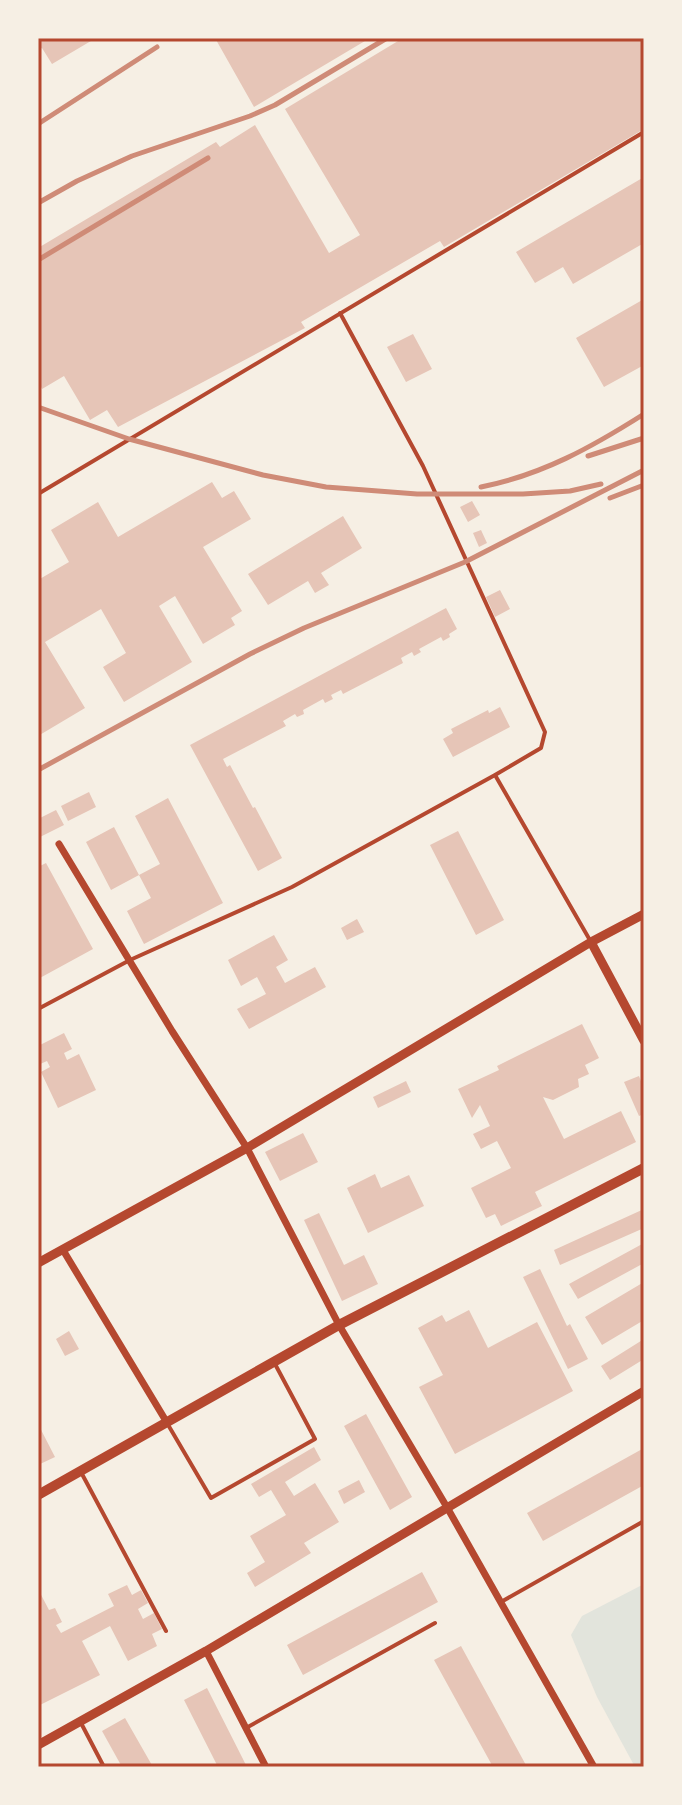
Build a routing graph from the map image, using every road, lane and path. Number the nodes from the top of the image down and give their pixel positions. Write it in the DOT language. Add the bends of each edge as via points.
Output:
graph roads {
  1 [pos="644,132"];
  2 [pos="340,313"];
  3 [pos="38,494"];
  4 [pos="495,775"];
  5 [pos="59,844"];
  6 [pos="644,914"];
  7 [pos="591,942"];
  8 [pos="130,960"];
  9 [pos="38,1009"];
  10 [pos="644,1041"];
  11 [pos="247,1148"];
  12 [pos="644,1168"];
  13 [pos="63,1250"];
  14 [pos="38,1263"];
  15 [pos="339,1325"];
  16 [pos="273,1360"];
  17 [pos="644,1391"];
  18 [pos="166,1421"];
  19 [pos="81,1472"];
  20 [pos="38,1495"];
  21 [pos="448,1509"];
  22 [pos="644,1521"];
  23 [pos="501,1602"];
  24 [pos="435,1623"];
  25 [pos="166,1631"];
  26 [pos="206,1651"];
  27 [pos="81,1723"];
  28 [pos="246,1728"];
  29 [pos="38,1745"];
  30 [pos="104,1767"];
  31 [pos="266,1767"];
  32 [pos="594,1767"];
  1 -- 2 [label="lane"];
  2 -- 3 [label="lane"];
  2 -- 4 [label="lane" via="423,466 545,732 541,748"];
  4 -- 7 [label="lane"];
  4 -- 8 [label="lane" via="292,887"];
  5 -- 8 [label="street"];
  6 -- 7 [label="street"];
  7 -- 10 [label="street"];
  7 -- 11 [label="street"];
  8 -- 9 [label="lane"];
  8 -- 11 [label="street"];
  11 -- 13 [label="street"];
  11 -- 15 [label="street"];
  12 -- 15 [label="main road"];
  13 -- 14 [label="street"];
  13 -- 18 [label="street"];
  15 -- 16 [label="main road"];
  15 -- 21 [label="street"];
  16 -- 18 [label="main road"];
  16 -- 18 [label="lane" via="315,1439 211,1498"];
  17 -- 21 [label="street"];
  18 -- 19 [label="main road"];
  19 -- 20 [label="main road"];
  19 -- 25 [label="lane"];
  21 -- 23 [label="street"];
  21 -- 26 [label="street"];
  22 -- 23 [label="lane"];
  23 -- 32 [label="street"];
  24 -- 28 [label="lane"];
  26 -- 27 [label="street"];
  26 -- 28 [label="street"];
  27 -- 29 [label="street"];
  27 -- 30 [label="lane"];
  28 -- 31 [label="street"];
}
